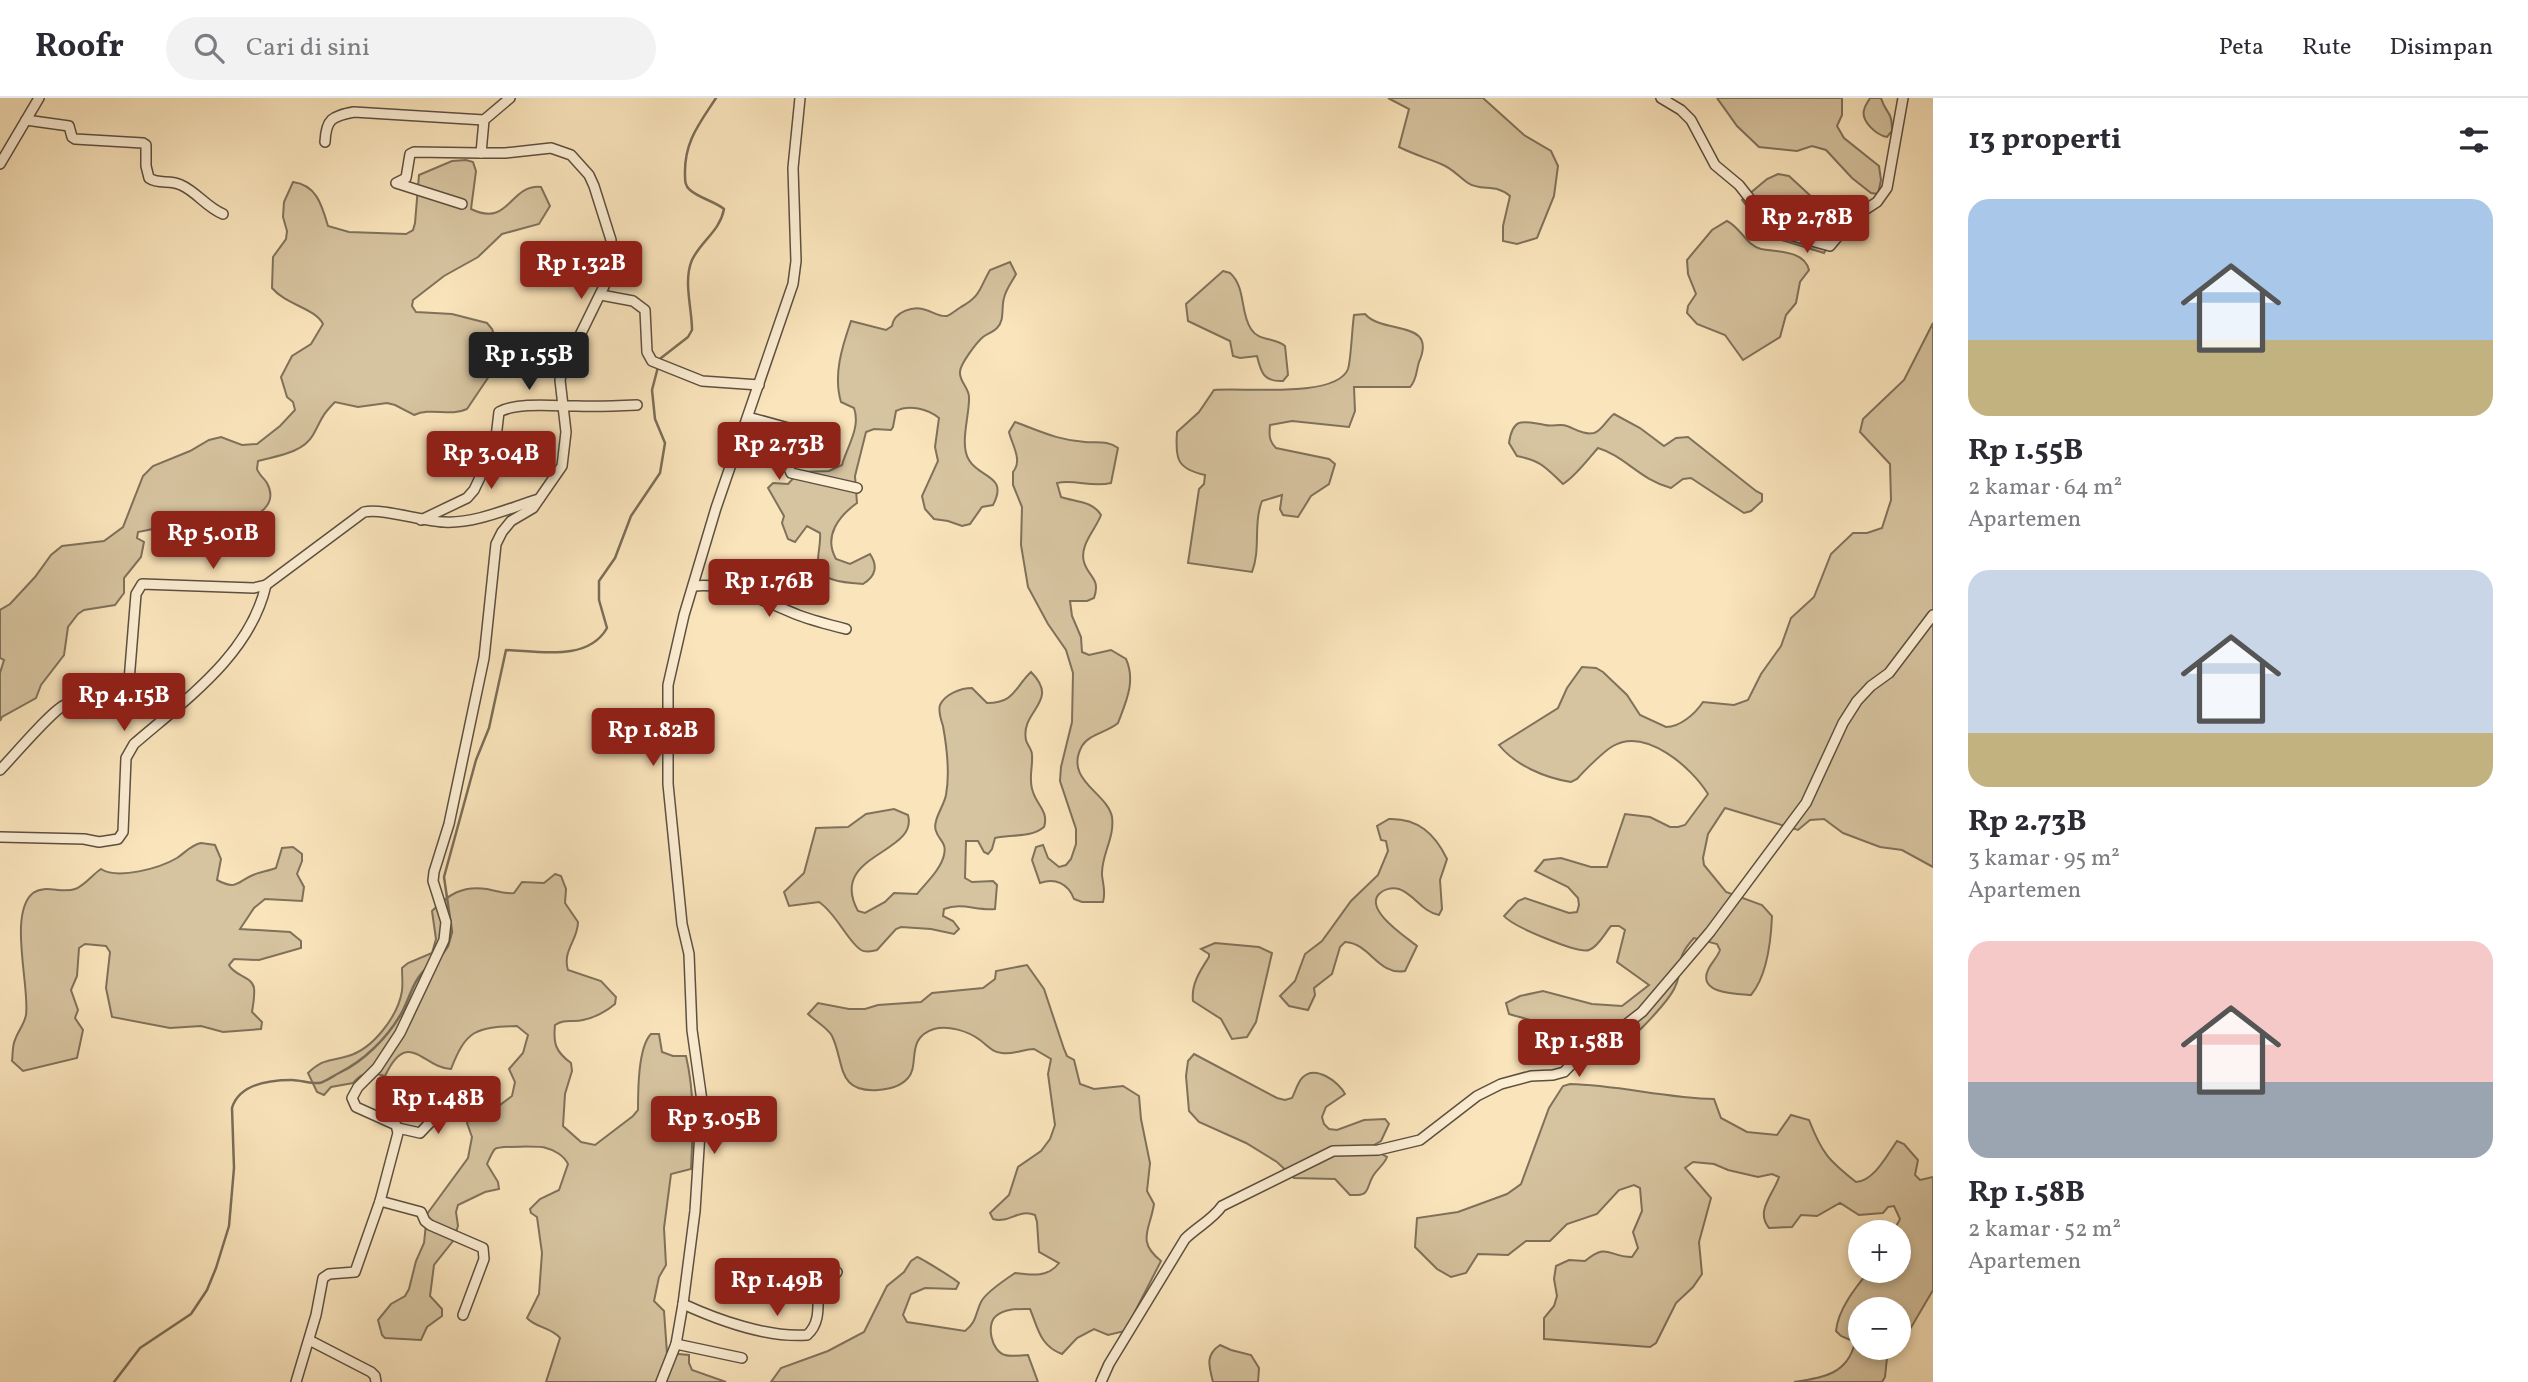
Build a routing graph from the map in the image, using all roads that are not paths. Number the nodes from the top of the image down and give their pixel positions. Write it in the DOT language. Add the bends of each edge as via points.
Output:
graph roads {
  1 [pos="39,98"];
  2 [pos="510,98"];
  3 [pos="800,98"];
  4 [pos="1661,98"];
  5 [pos="1903,98"];
  6 [pos="26,120"];
  7 [pos="484,120"];
  8 [pos="325,142"];
  9 [pos="481,153"];
  10 [pos="0,164"];
  11 [pos="462,204"];
  12 [pos="223,214"];
  13 [pos="601,295"];
  14 [pos="759,385"];
  15 [pos="637,405"];
  16 [pos="563,406"];
  17 [pos="748,417"];
  18 [pos="857,488"];
  19 [pos="538,499"];
  20 [pos="419,520"];
  21 [pos="266,585"];
  22 [pos="694,586"];
  23 [pos="1933,615"];
  24 [pos="846,629"];
  25 [pos="0,770"];
  26 [pos="0,837"];
  27 [pos="457,1094"];
  28 [pos="398,1128"];
  29 [pos="380,1201"];
  30 [pos="837,1272"];
  31 [pos="683,1304"];
  32 [pos="463,1315"];
  33 [pos="309,1340"];
  34 [pos="676,1344"];
  35 [pos="742,1358"];
  36 [pos="296,1382"];
  37 [pos="376,1382"];
  38 [pos="662,1382"];
  39 [pos="1101,1382"];
  1 -- 6 [label="street"];
  2 -- 7 [label="street"];
  3 -- 14 [label="street" via="793,168 793,284"];
  4 -- 5 [label="street" via="1691,120 1715,165 1739,185 1773,228 1830,246 1887,188"];
  6 -- 10 [label="street"];
  6 -- 12 [label="street" via="69,126 75,139 143,143 149,178 191,189 203,203"];
  7 -- 8 [label="street" via="354,112 327,124"];
  7 -- 9 [label="street"];
  9 -- 11 [label="street" via="414,152 406,178 396,183"];
  9 -- 13 [label="street" via="551,148 570,155 589,175 611,240 608,278"];
  13 -- 14 [label="street" via="633,301 645,310 647,352 652,361 702,381"];
  13 -- 16 [label="street" via="563,365"];
  14 -- 17 [label="street"];
  15 -- 16 [label="street"];
  16 -- 19 [label="street" via="562,466"];
  16 -- 20 [label="street" via="499,411 495,446 474,490 467,498"];
  17 -- 18 [label="street" via="792,429 791,473"];
  17 -- 22 [label="street"];
  19 -- 20 [label="street" via="468,520"];
  19 -- 28 [label="street" via="505,528 496,544 484,658 449,824 434,872 446,922 444,940 400,1033 353,1096 356,1107"];
  20 -- 21 [label="street" via="377,511 359,514"];
  21 -- 25 [label="street" via="245,589 142,584 136,594 125,694 115,701 61,707"];
  21 -- 26 [label="street" via="261,608 226,662 134,744 126,758 123,832 118,839"];
  22 -- 24 [label="street" via="742,592"];
  22 -- 31 [label="street" via="668,685 666,722 672,838 689,954 692,1030 702,1101"];
  23 -- 39 [label="street" via="1889,673 1857,701 1806,803 1710,932 1642,1012 1596,1039 1564,1072 1501,1084 1477,1096 1420,1140 1378,1150 1333,1150 1222,1206 1185,1239"];
  27 -- 28 [label="street" via="421,1133"];
  28 -- 29 [label="street"];
  29 -- 32 [label="street" via="421,1212 430,1225 483,1248 484,1259"];
  29 -- 33 [label="street" via="355,1272 323,1278"];
  30 -- 31 [label="street" via="818,1292 817,1316 807,1335 773,1332"];
  31 -- 34 [label="street"];
  33 -- 36 [label="street"];
  33 -- 37 [label="street" via="371,1372"];
  34 -- 35 [label="street"];
  34 -- 38 [label="street"];
}
